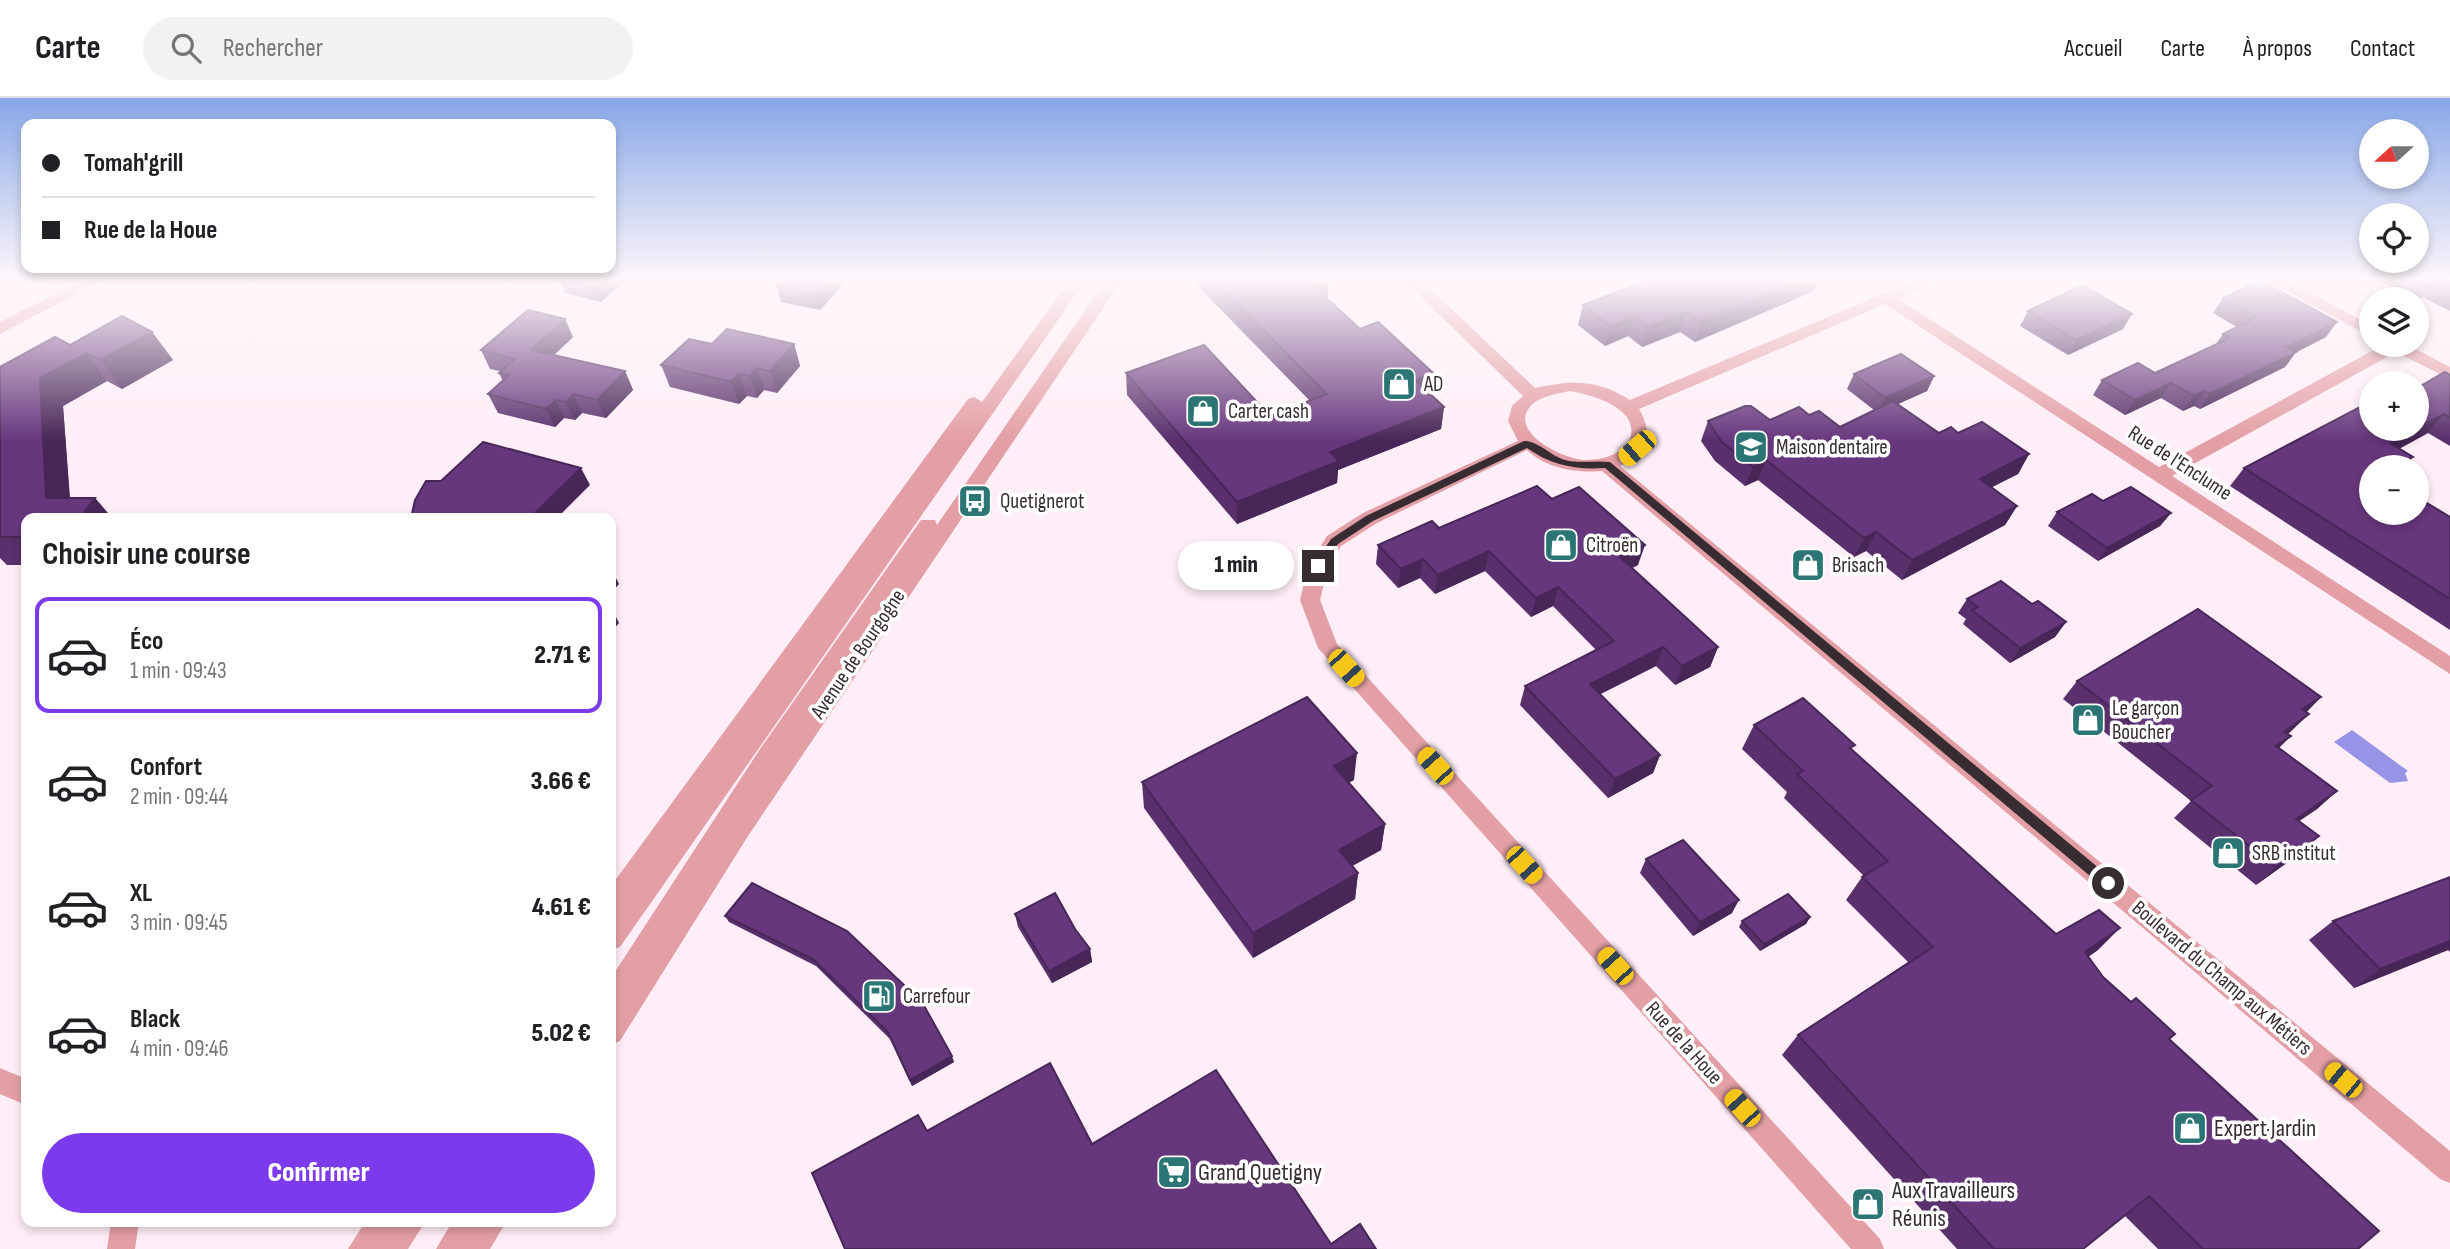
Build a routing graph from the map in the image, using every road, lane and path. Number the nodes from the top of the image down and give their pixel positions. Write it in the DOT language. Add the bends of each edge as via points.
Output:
graph roads {
  1 [pos="1024,334"];
  2 [pos="1040,334"];
  3 [pos="1062,334"];
  4 [pos="1077,334"];
  5 [pos="1468,334"];
  6 [pos="1802,334"];
  7 [pos="1941,334"];
  8 [pos="2374,357"];
  9 [pos="2418,357"];
  10 [pos="2450,374"];
  11 [pos="1532,395"];
  12 [pos="1629,407"];
  13 [pos="1528,443"];
  14 [pos="1607,465"];
  15 [pos="2158,476"];
  16 [pos="2450,666"];
  17 [pos="616,898"];
  18 [pos="616,932"];
  19 [pos="616,992"];
  20 [pos="616,1025"];
  21 [pos="0,1081"];
  22 [pos="21,1090"];
  23 [pos="2450,1169"];
  24 [pos="124,1227"];
  25 [pos="378,1227"];
  26 [pos="407,1227"];
  27 [pos="464,1227"];
  28 [pos="489,1227"];
  29 [pos="121,1249"];
  30 [pos="362,1249"];
  31 [pos="391,1249"];
  32 [pos="450,1249"];
  33 [pos="474,1249"];
  34 [pos="1870,1249"];
  1 -- 17 [label="street"];
  2 -- 18 [label="street, Avenue de Bourgogne"];
  3 -- 19 [label="street, Avenue de Bourgogne" via="768,755"];
  4 -- 20 [label="street, Avenue de Bourgogne" via="740,829"];
  5 -- 11 [label="street"];
  6 -- 12 [label="street"];
  7 -- 15 [label="street, Rue de l'Enclume"];
  8 -- 15 [label="street"];
  9 -- 10 [label="street"];
  11 -- 12 [label="street" via="1570,386 1602,393"];
  11 -- 13 [label="street" via="1516,417 1518,430"];
  12 -- 14 [label="street" via="1641,435 1637,448"];
  13 -- 14 [label="street" via="1563,463"];
  13 -- 34 [label="street, Rue de la Houe" via="1370,518 1334,541 1318,566 1310,600 1328,648"];
  14 -- 23 [label="street, Boulevard du Champ aux Métiers"];
  15 -- 16 [label="street, Rue de l'Enclume"];
  21 -- 22 [label="street"];
  24 -- 29 [label="street"];
  25 -- 30 [label="street"];
  26 -- 31 [label="street"];
  27 -- 32 [label="street"];
  28 -- 33 [label="street"];
}
